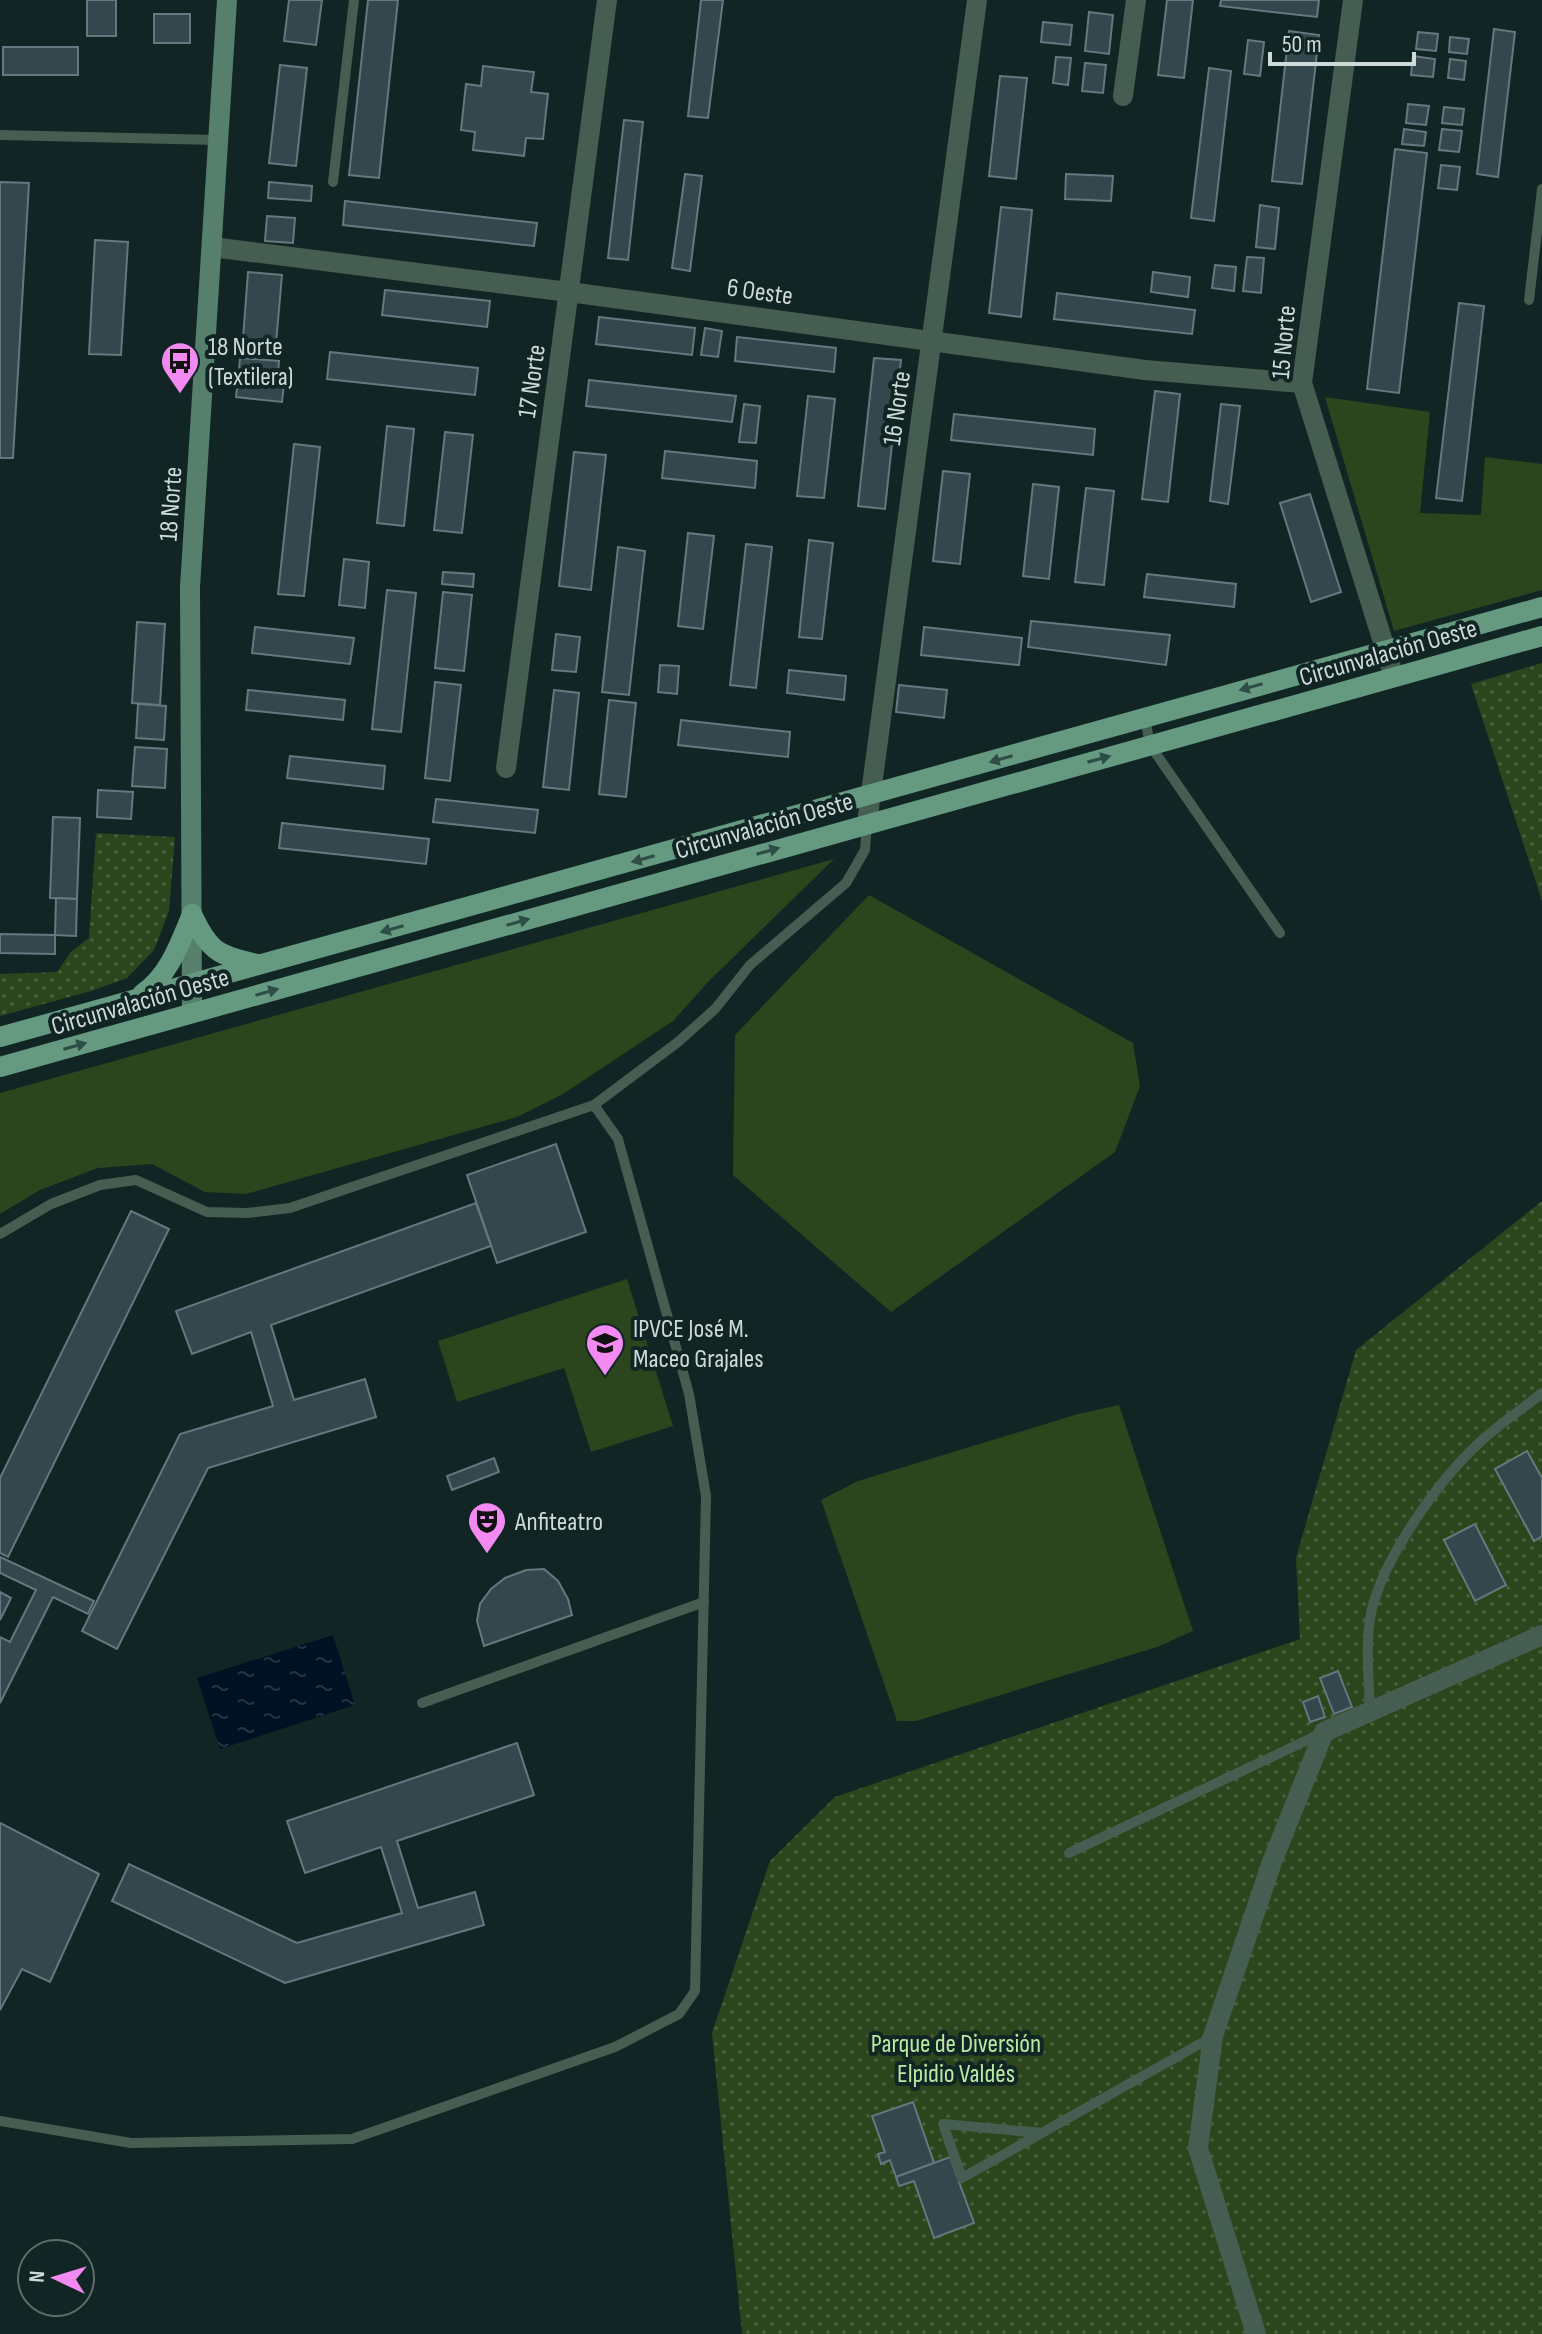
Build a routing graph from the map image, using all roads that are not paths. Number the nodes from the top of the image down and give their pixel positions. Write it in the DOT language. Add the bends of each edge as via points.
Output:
graph roads {
  1 [pos="227,0"];
  2 [pos="354,0"];
  3 [pos="607,0"];
  4 [pos="977,0"];
  5 [pos="1136,0"];
  6 [pos="1353,0"];
  7 [pos="1123,96"];
  8 [pos="0,135"];
  9 [pos="218,140"];
  10 [pos="333,182"];
  11 [pos="1542,189"];
  12 [pos="212,247"];
  13 [pos="569,292"];
  14 [pos="1529,300"];
  15 [pos="932,340"];
  16 [pos="1302,383"];
  17 [pos="1542,607"];
  18 [pos="1542,636"];
  19 [pos="1384,649"];
  20 [pos="1394,677"];
  21 [pos="1145,718"];
  22 [pos="1150,745"];
  23 [pos="506,768"];
  24 [pos="870,796"];
  25 [pos="867,823"];
  26 [pos="192,914"];
  27 [pos="1280,933"];
  28 [pos="262,965"];
  29 [pos="192,984"];
  30 [pos="131,1001"];
  31 [pos="192,1013"];
  32 [pos="0,1037"];
  33 [pos="0,1067"];
  34 [pos="594,1105"];
  35 [pos="0,1234"];
  36 [pos="1542,1393"];
  37 [pos="704,1602"];
  38 [pos="1542,1635"];
  39 [pos="422,1703"];
  40 [pos="1370,1711"];
  41 [pos="1324,1732"];
  42 [pos="1069,1853"];
  43 [pos="1213,2036"];
  44 [pos="0,2121"];
  45 [pos="1042,2133"];
  46 [pos="1256,2334"];
  1 -- 9 [label="main road, 18 Norte"];
  2 -- 10 [label="lane"];
  3 -- 13 [label="street, 17 Norte"];
  4 -- 15 [label="street, 16 Norte"];
  5 -- 7 [label="street"];
  6 -- 16 [label="street, 15 Norte"];
  8 -- 9 [label="lane"];
  9 -- 12 [label="main road, 18 Norte"];
  11 -- 14 [label="lane"];
  12 -- 13 [label="street, 6 Oeste"];
  12 -- 26 [label="main road, 18 Norte" via="190,587"];
  13 -- 15 [label="street, 6 Oeste"];
  13 -- 23 [label="street, 17 Norte"];
  15 -- 16 [label="street, 6 Oeste" via="1145,370"];
  15 -- 24 [label="street, 16 Norte"];
  16 -- 19 [label="street, 15 Norte"];
  17 -- 19 [label="main road, Circunvalación Oeste"];
  18 -- 20 [label="main road, Circunvalación Oeste"];
  19 -- 20 [label="street, 15 Norte"];
  19 -- 21 [label="main road, Circunvalación Oeste, one-way"];
  20 -- 22 [label="main road, Circunvalación Oeste"];
  21 -- 22 [label="lane"];
  21 -- 24 [label="main road, Circunvalación Oeste, one-way"];
  25 -- 22 [label="main road, Circunvalación Oeste, one-way"];
  22 -- 27 [label="lane"];
  24 -- 25 [label="street, 16 Norte"];
  24 -- 28 [label="main road, Circunvalación Oeste, one-way"];
  31 -- 25 [label="main road, Circunvalación Oeste, one-way"];
  25 -- 34 [label="lane" via="865,850 846,883 750,965 715,1009 678,1042"];
  26 -- 28 [label="main road" via="205,942 232,959"];
  26 -- 29 [label="main road, 18 Norte"];
  26 -- 30 [label="main road" via="156,984"];
  28 -- 29 [label="main road, Circunvalación Oeste"];
  29 -- 30 [label="main road, Circunvalación Oeste"];
  29 -- 31 [label="main road, 18 Norte"];
  30 -- 32 [label="main road, Circunvalación Oeste"];
  33 -- 31 [label="main road, Circunvalación Oeste, one-way"];
  34 -- 35 [label="lane" via="290,1208 207,1212 136,1180 100,1185 51,1204"];
  34 -- 37 [label="lane" via="618,1139 689,1394 706,1496"];
  36 -- 40 [label="lane" via="1479,1443 1426,1504 1383,1575 1367,1646"];
  37 -- 39 [label="lane"];
  37 -- 44 [label="lane" via="695,1991 679,2014 615,2047 352,2139 131,2143"];
  38 -- 40 [label="street"];
  40 -- 41 [label="street"];
  41 -- 42 [label="lane"];
  41 -- 43 [label="street" via="1272,1862"];
  43 -- 45 [label="lane"];
  43 -- 46 [label="street" via="1198,2148"];
  45 -- 45 [label="lane" via="1000,2129 943,2124 962,2178"];
}
